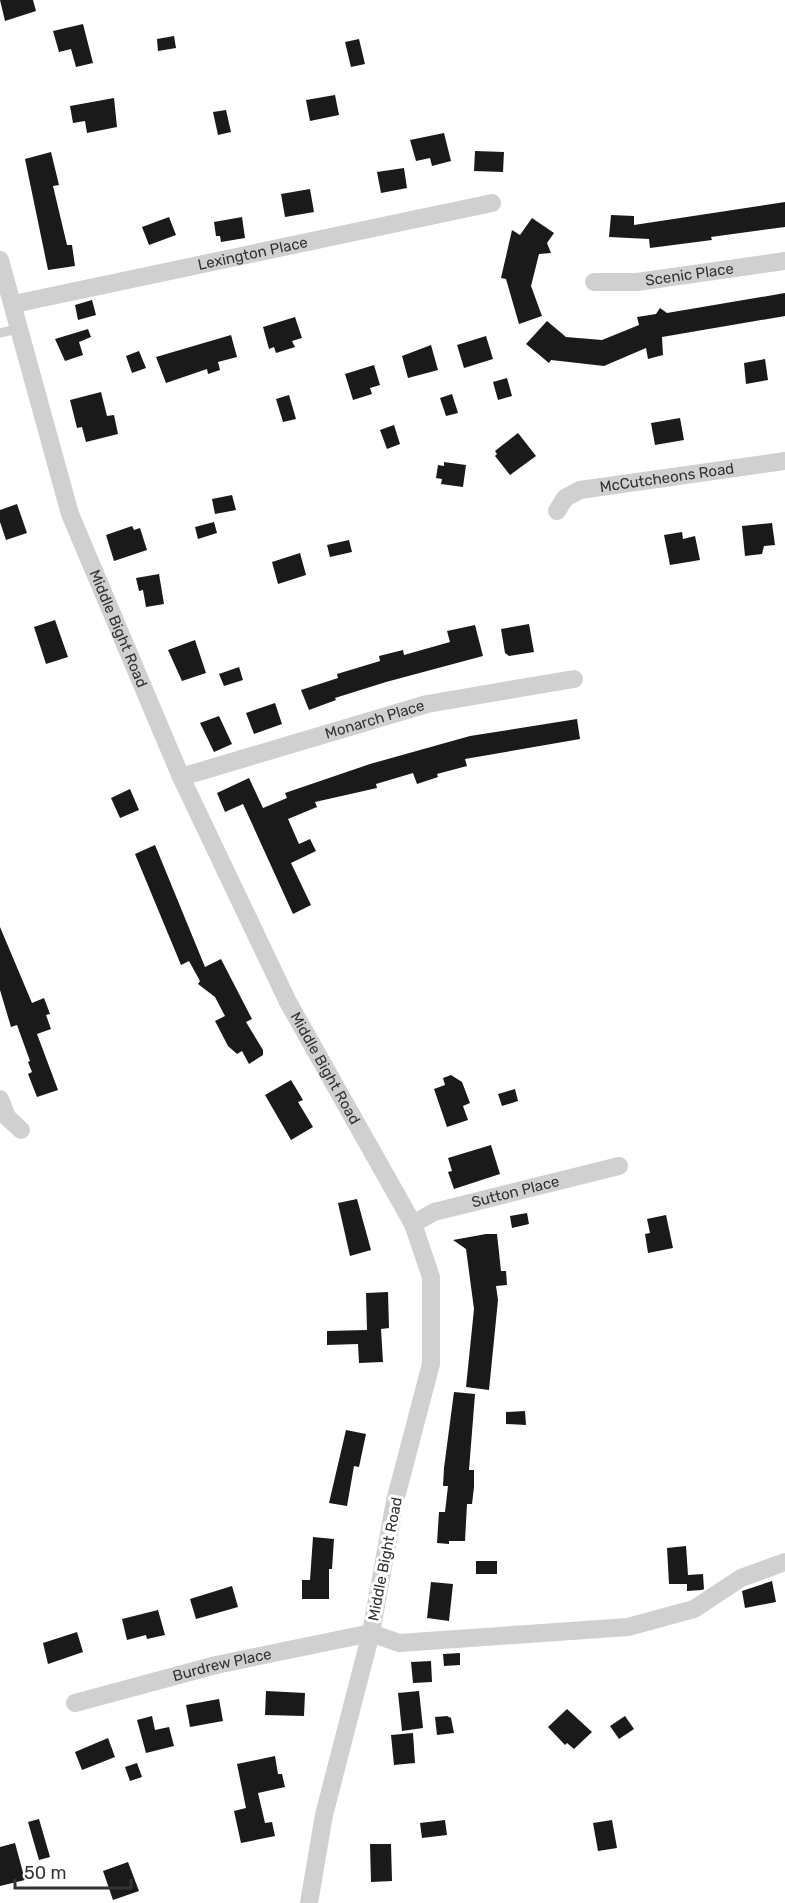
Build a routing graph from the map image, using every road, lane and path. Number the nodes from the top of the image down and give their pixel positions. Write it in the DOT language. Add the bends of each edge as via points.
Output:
graph roads {
  1 [pos="492,203"];
  2 [pos="0,260"];
  3 [pos="785,261"];
  4 [pos="594,282"];
  5 [pos="7,294"];
  6 [pos="21,328"];
  7 [pos="0,333"];
  8 [pos="785,461"];
  9 [pos="557,511"];
  10 [pos="574,679"];
  11 [pos="181,777"];
  12 [pos="0,1099"];
  13 [pos="21,1130"];
  14 [pos="619,1166"];
  15 [pos="413,1224"];
  16 [pos="785,1562"];
  17 [pos="371,1633"];
  18 [pos="75,1703"];
  19 [pos="309,1903"];
  1 -- 5 [label="street, Lexington Place"];
  2 -- 5 [label="street, Middle Bight Road"];
  3 -- 4 [label="street, Scenic Place" via="637,282"];
  5 -- 6 [label="street, Middle Bight Road"];
  6 -- 7 [label="lane"];
  6 -- 11 [label="street, Middle Bight Road" via="70,514"];
  8 -- 9 [label="street, McCutcheons Road" via="580,490 565,498"];
  10 -- 11 [label="street, Monarch Place" via="427,704"];
  11 -- 15 [label="street, Middle Bight Road" via="288,1002"];
  12 -- 13 [label="street" via="7,1117"];
  14 -- 15 [label="street, Sutton Place" via="434,1212"];
  15 -- 17 [label="street, Middle Bight Road" via="431,1276 431,1364 395,1501"];
  16 -- 17 [label="street" via="741,1578 694,1609 628,1626 399,1643"];
  17 -- 18 [label="street, Burdrew Place" via="216,1665"];
  17 -- 19 [label="street, Middle Bight Road" via="324,1815"];
}
